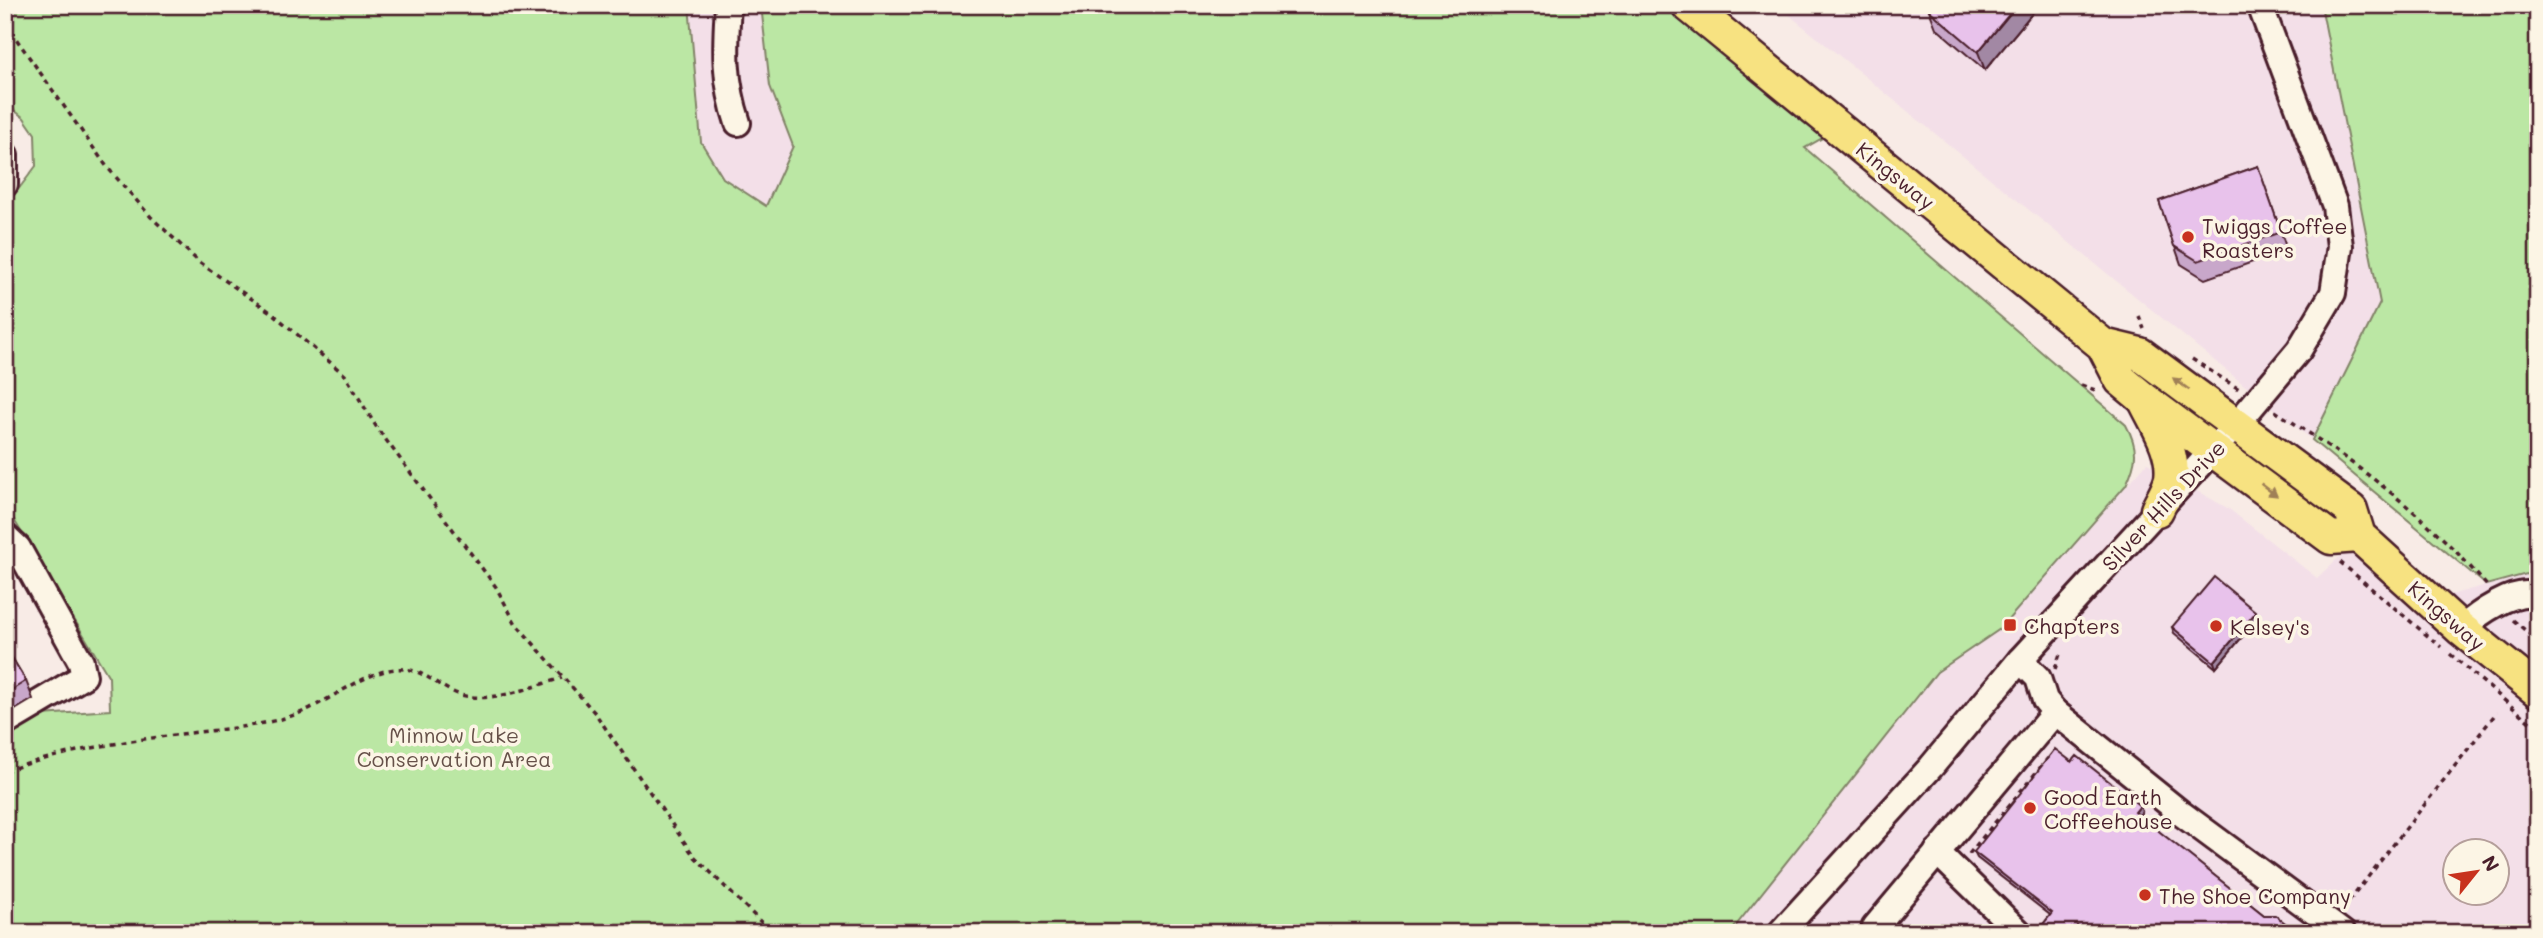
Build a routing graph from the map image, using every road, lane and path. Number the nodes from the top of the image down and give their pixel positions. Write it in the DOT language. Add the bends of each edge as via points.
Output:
graph roads {
  1 [pos="728,5"];
  2 [pos="1688,5"];
  3 [pos="2260,5"];
  4 [pos="5,23"];
  5 [pos="738,123"];
  6 [pos="5,155"];
  7 [pos="5,184"];
  8 [pos="2139,316"];
  9 [pos="2153,335"];
  10 [pos="2104,345"];
  11 [pos="2185,355"];
  12 [pos="2144,399"];
  13 [pos="2256,400"];
  14 [pos="2237,424"];
  15 [pos="2214,450"];
  16 [pos="2157,510"];
  17 [pos="5,536"];
  18 [pos="2359,536"];
  19 [pos="2538,595"];
  20 [pos="2501,603"];
  21 [pos="2460,629"];
  22 [pos="2538,641"];
  23 [pos="2020,660"];
  24 [pos="564,678"];
  25 [pos="2538,691"];
  26 [pos="2055,712"];
  27 [pos="2497,712"];
  28 [pos="5,723"];
  29 [pos="2055,749"];
  30 [pos="5,771"];
  31 [pos="1937,852"];
  32 [pos="1969,854"];
  33 [pos="2337,928"];
  34 [pos="2006,929"];
  35 [pos="772,933"];
  36 [pos="1780,933"];
  37 [pos="1878,933"];
  1 -- 5 [label="street" via="727,90"];
  2 -- 10 [label="main road, Kingsway"];
  3 -- 13 [label="street, Silver Hills Drive" via="2335,206 2340,246 2333,293 2299,350"];
  4 -- 24 [label="path" via="107,167 151,217 200,262 272,313 345,375 377,428 495,587 516,624"];
  6 -- 7 [label="street"];
  8 -- 9 [label="path" via="2142,329"];
  10 -- 12 [label="main road, Kingsway" via="2121,380"];
  14 -- 10 [label="main road, Kingsway, one-way" via="2140,354"];
  11 -- 13 [label="path"];
  12 -- 15 [label="main road, Kingsway"];
  12 -- 16 [label="main road" via="2163,437 2170,464 2171,479"];
  13 -- 14 [label="street, Silver Hills Drive"];
  13 -- 20 [label="path" via="2362,469 2471,569"];
  14 -- 15 [label="street, Silver Hills Drive"];
  14 -- 18 [label="main road, Kingsway" via="2351,510"];
  15 -- 16 [label="street, Silver Hills Drive"];
  15 -- 18 [label="main road, Kingsway, one-way" via="2331,538"];
  16 -- 23 [label="street, Silver Hills Drive"];
  17 -- 28 [label="street" via="24,560 81,662 84,676"];
  18 -- 21 [label="main road, Kingsway"];
  19 -- 20 [label="street"];
  20 -- 21 [label="street"];
  20 -- 22 [label="path"];
  21 -- 25 [label="main road, Kingsway"];
  23 -- 26 [label="street" via="2038,678 2045,700"];
  23 -- 36 [label="street, Silver Hills Drive" via="1931,767"];
  24 -- 30 [label="path" via="494,696 467,696 419,672 392,670 290,717 80,749"];
  24 -- 35 [label="path" via="595,713 694,856"];
  26 -- 31 [label="street"];
  26 -- 33 [label="street" via="2182,814"];
  27 -- 33 [label="path"];
  29 -- 32 [label="path"];
  31 -- 34 [label="street"];
  31 -- 37 [label="street" via="1875,928"];
}
